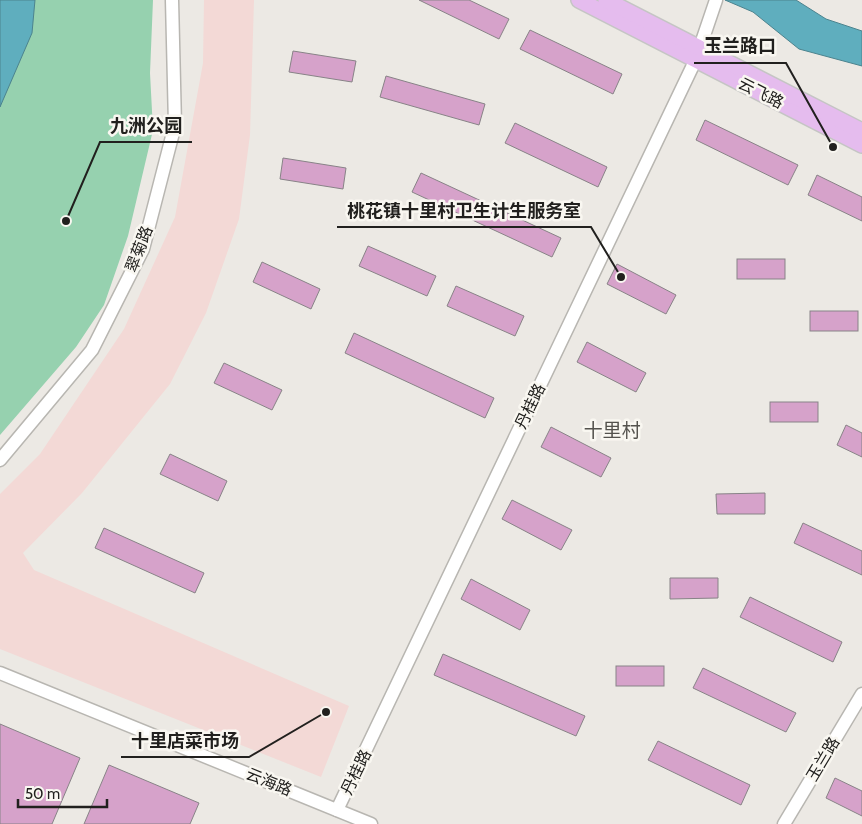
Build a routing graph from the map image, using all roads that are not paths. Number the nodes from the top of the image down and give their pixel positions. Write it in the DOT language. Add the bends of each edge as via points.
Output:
graph roads {
  1 [pos="172,0"];
  2 [pos="579,0"];
  3 [pos="606,0"];
  4 [pos="714,5"];
  5 [pos="698,54"];
  6 [pos="862,131"];
  7 [pos="862,145"];
  8 [pos="0,460"];
  9 [pos="0,673"];
  10 [pos="862,694"];
  11 [pos="338,810"];
  12 [pos="371,824"];
  13 [pos="784,824"];
  1 -- 8 [label="street, 翠菊路" via="175,125 143,249 92,350"];
  2 -- 5 [label="main road, 云飞路"];
  3 -- 5 [label="main road, 云飞路"];
  4 -- 5 [label="street, 丹桂路"];
  5 -- 6 [label="main road, 云飞路"];
  5 -- 7 [label="main road, 云飞路"];
  5 -- 11 [label="street, 丹桂路"];
  9 -- 11 [label="street, 云海路"];
  10 -- 13 [label="street, 玉兰路"];
  11 -- 12 [label="street, 云海路"];
}
